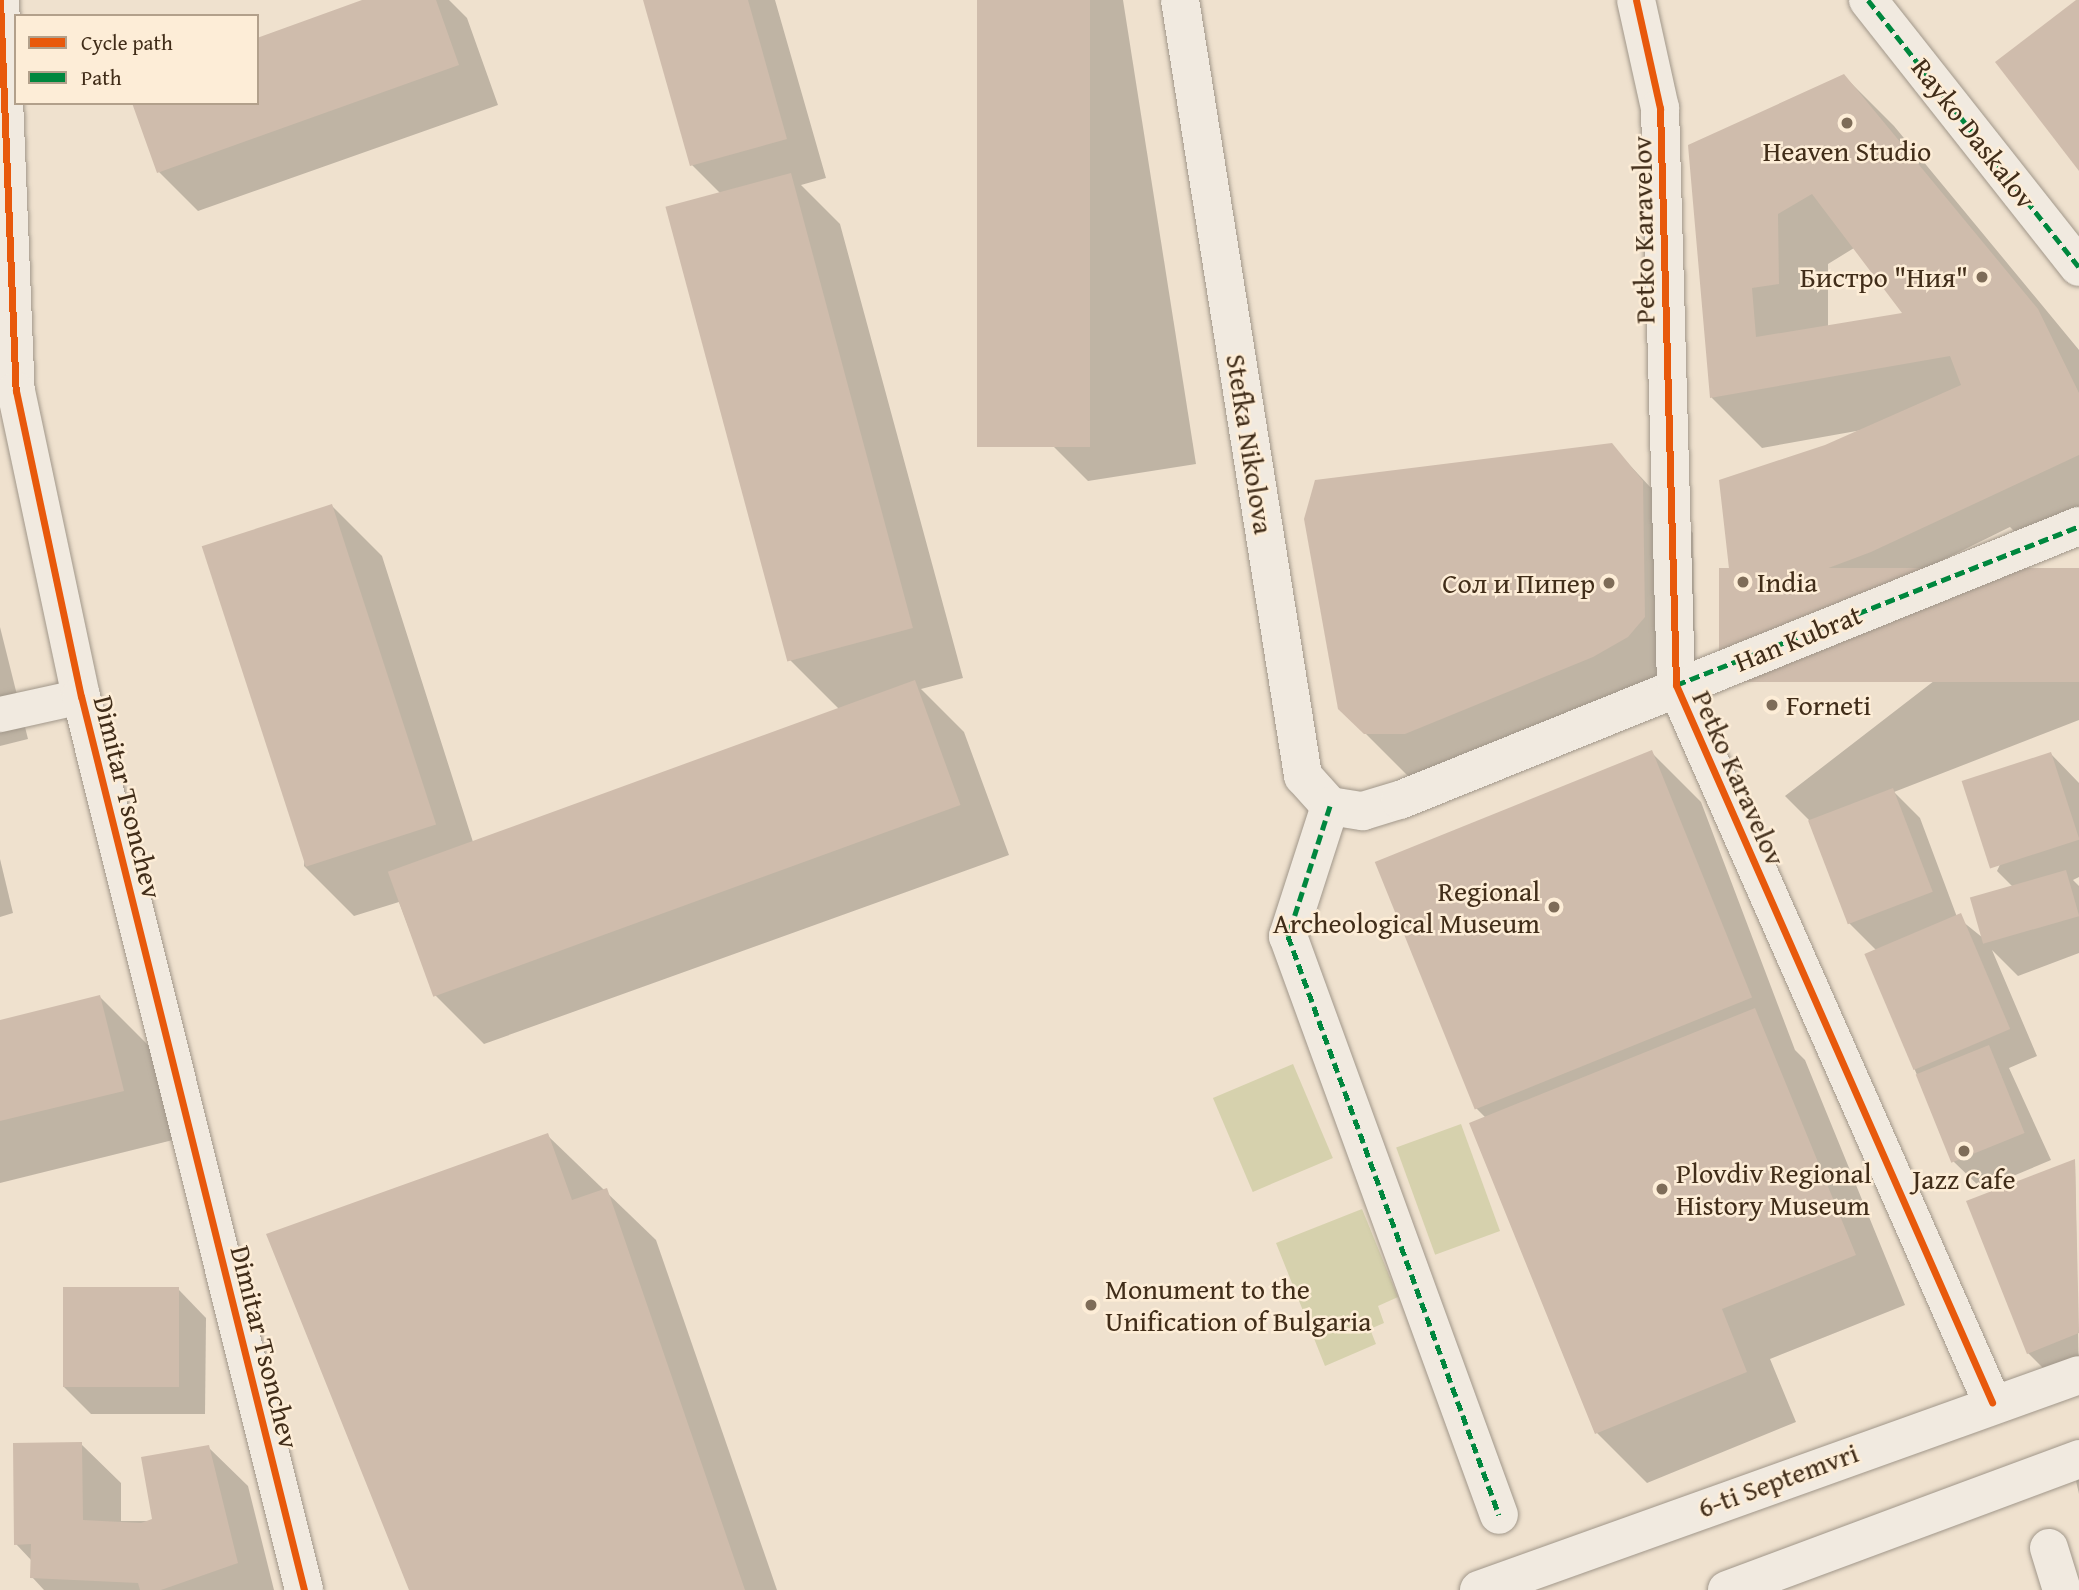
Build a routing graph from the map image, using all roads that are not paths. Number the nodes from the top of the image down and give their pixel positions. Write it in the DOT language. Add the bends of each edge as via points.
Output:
graph roads {
  1 [pos="0,0"];
  2 [pos="1180,0"];
  3 [pos="1636,0"];
  4 [pos="1868,0"];
  5 [pos="2079,267"];
  6 [pos="8,392"];
  7 [pos="2079,526"];
  8 [pos="1676,685"];
  9 [pos="81,696"];
  10 [pos="0,714"];
  11 [pos="1330,806"];
  12 [pos="2079,1375"];
  13 [pos="1992,1402"];
  14 [pos="2079,1459"];
  15 [pos="1499,1515"];
  16 [pos="2049,1548"];
  17 [pos="304,1590"];
  18 [pos="1479,1590"];
  19 [pos="1727,1590"];
  20 [pos="2062,1590"];
  1 -- 6 [label="street, Dimitar Tsonchev"];
  2 -- 11 [label="street, Stefka Nikolova" via="1303,776"];
  3 -- 8 [label="street, Petko Karavelov" via="1660,108"];
  4 -- 5 [label="street, Rayko Daskalov"];
  6 -- 9 [label="street, Dimitar Tsonchev"];
  7 -- 8 [label="street, Han Kubrat"];
  8 -- 11 [label="street, Han Kubrat" via="1401,800 1363,811"];
  8 -- 13 [label="street, Petko Karavelov"];
  9 -- 10 [label="lane"];
  9 -- 17 [label="street, Dimitar Tsonchev"];
  11 -- 15 [label="street" via="1288,936"];
  12 -- 13 [label="street, 6-ti Septemvri"];
  13 -- 18 [label="street, 6-ti Septemvri"];
  14 -- 19 [label="street"];
  16 -- 20 [label="street"];
}
